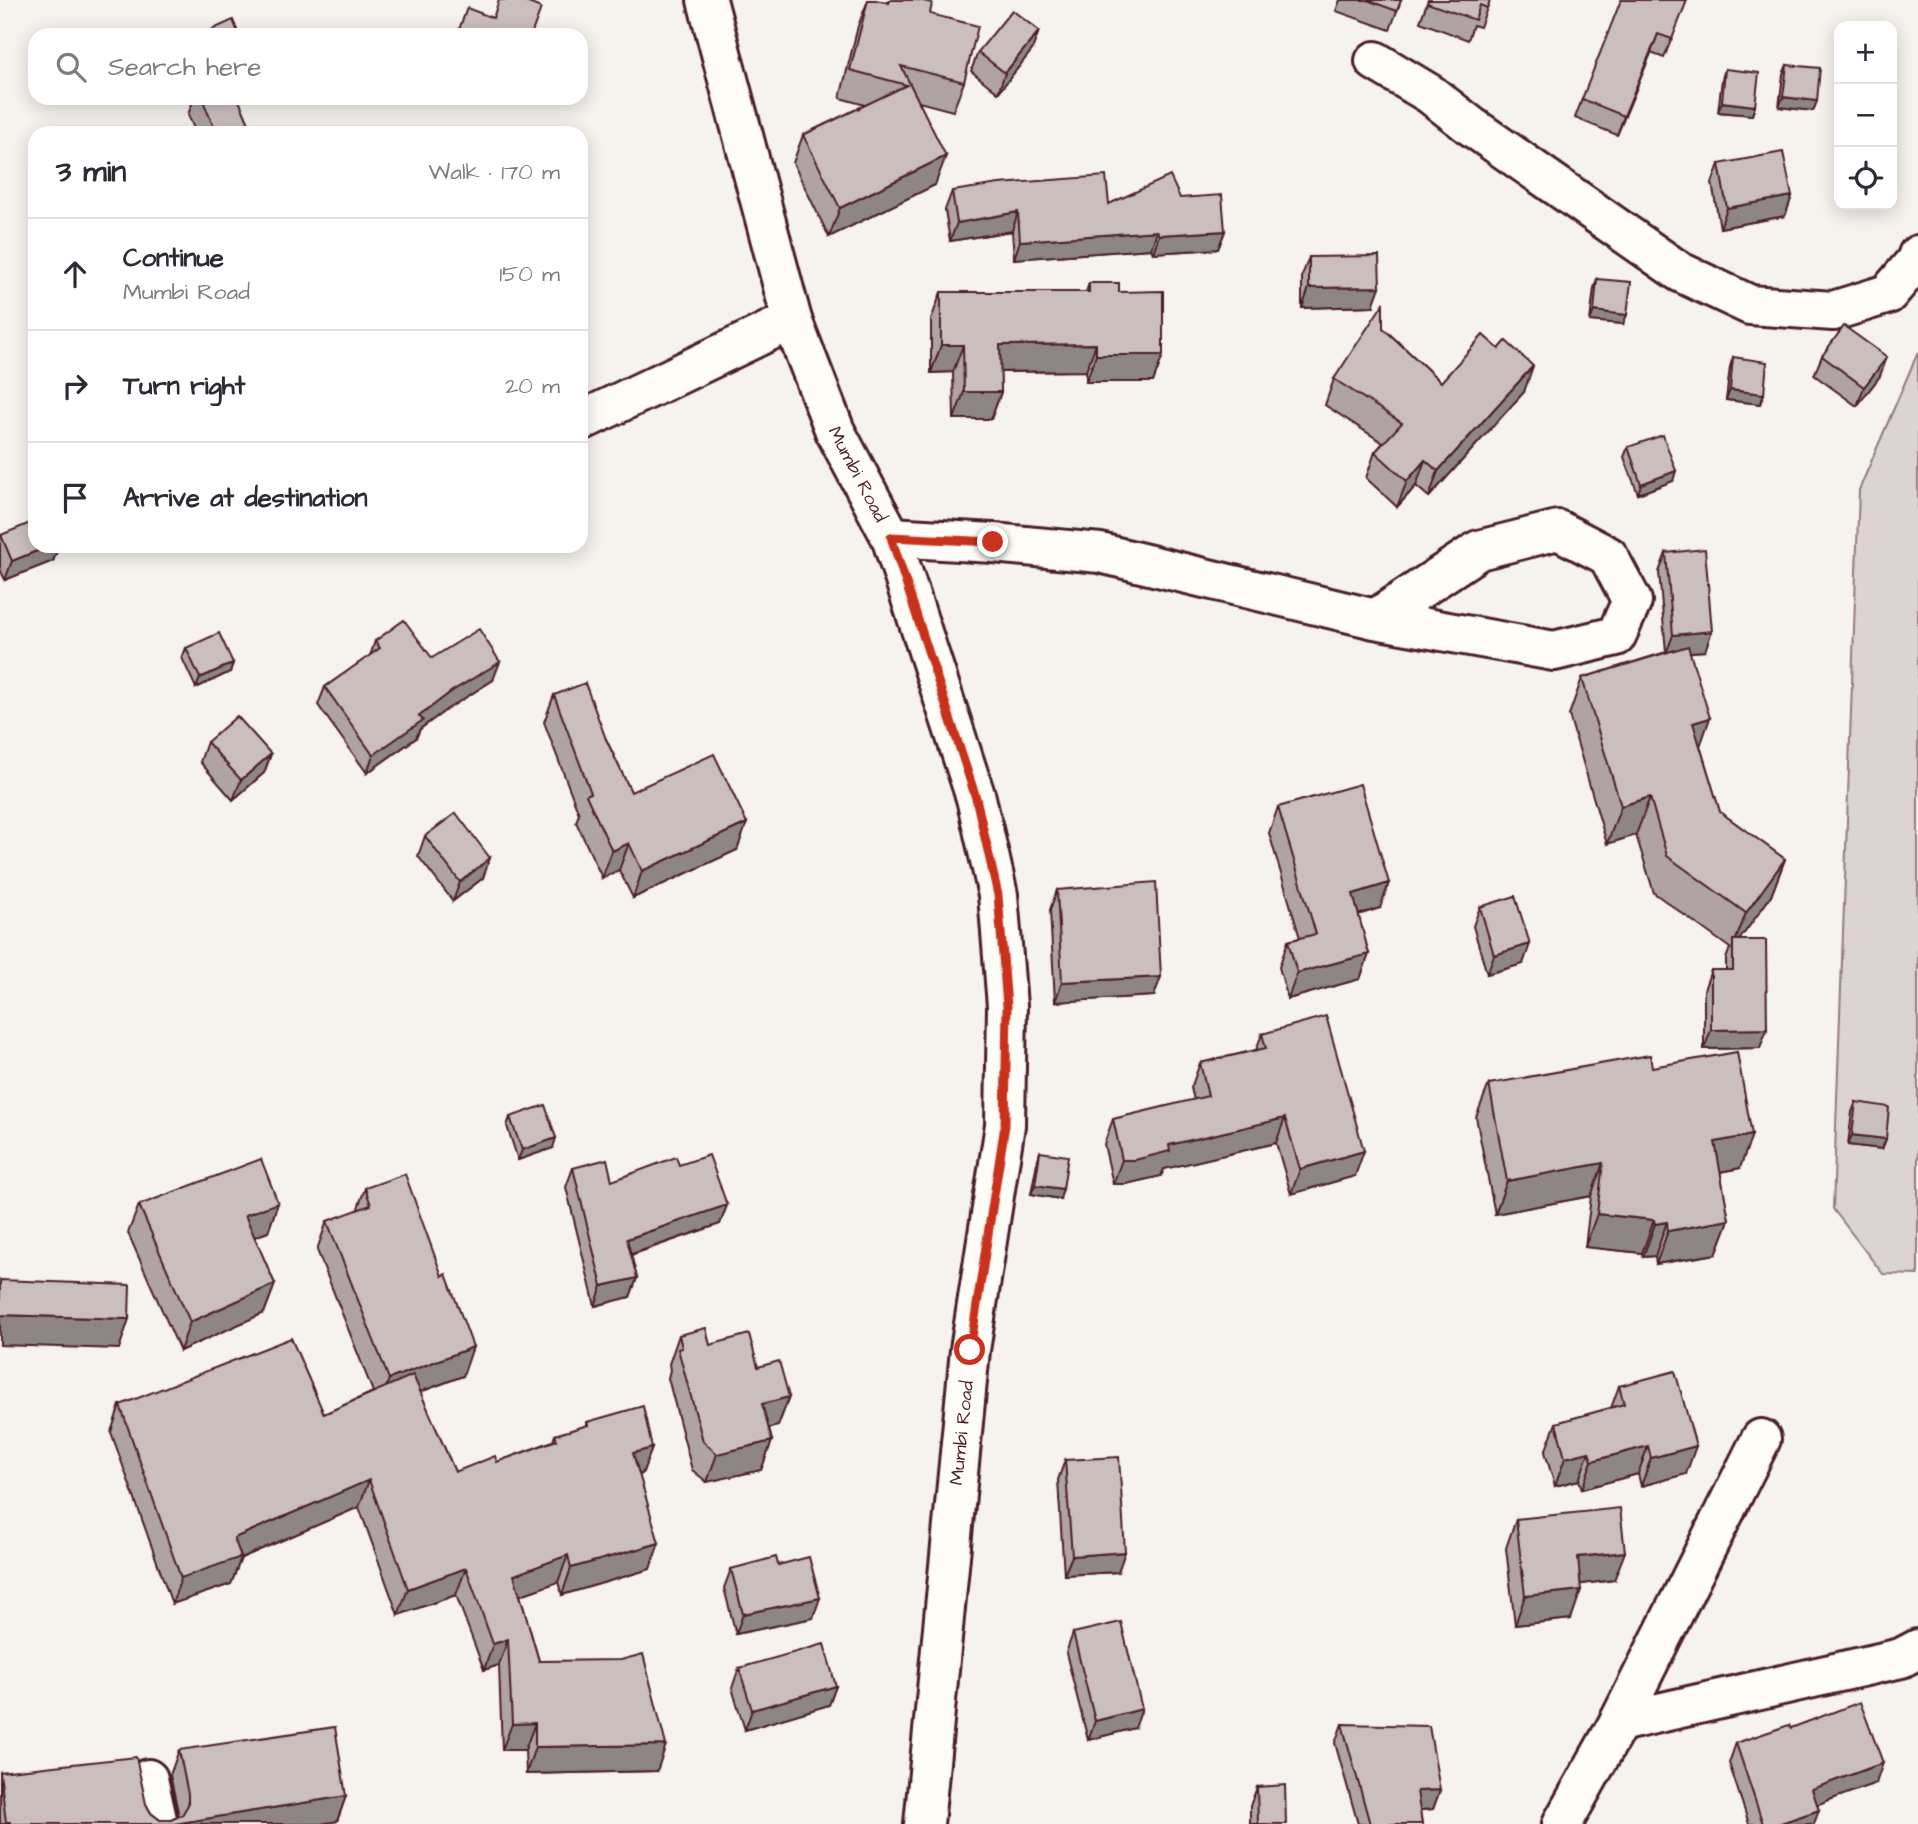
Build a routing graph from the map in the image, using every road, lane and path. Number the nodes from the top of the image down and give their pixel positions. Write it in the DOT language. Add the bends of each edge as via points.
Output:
graph roads {
  1 [pos="707,0"];
  2 [pos="1375,61"];
  3 [pos="1918,255"];
  4 [pos="792,320"];
  5 [pos="588,418"];
  6 [pos="891,537"];
  7 [pos="1375,619"];
  8 [pos="1761,1439"];
  9 [pos="1918,1649"];
  10 [pos="1619,1722"];
  11 [pos="148,1779"];
  12 [pos="158,1824"];
  13 [pos="924,1824"];
  14 [pos="1562,1824"];
  1 -- 4 [label="street, Mumbi Road"];
  2 -- 3 [label="street" via="1430,94 1680,272 1750,305 1844,308 1888,294"];
  4 -- 5 [label="street"];
  4 -- 6 [label="street, Mumbi Road" via="835,431"];
  6 -- 7 [label="street" via="1100,553"];
  6 -- 13 [label="street, Mumbi Road" via="976,798 998,895 1007,1006 1005,1125 970,1350"];
  7 -- 7 [label="street" via="1554,651 1616,636 1632,601 1608,556 1558,530 1479,550"];
  8 -- 10 [label="street"];
  9 -- 10 [label="street" via="1901,1658"];
  10 -- 14 [label="street"];
  11 -- 12 [label="street"];
}
